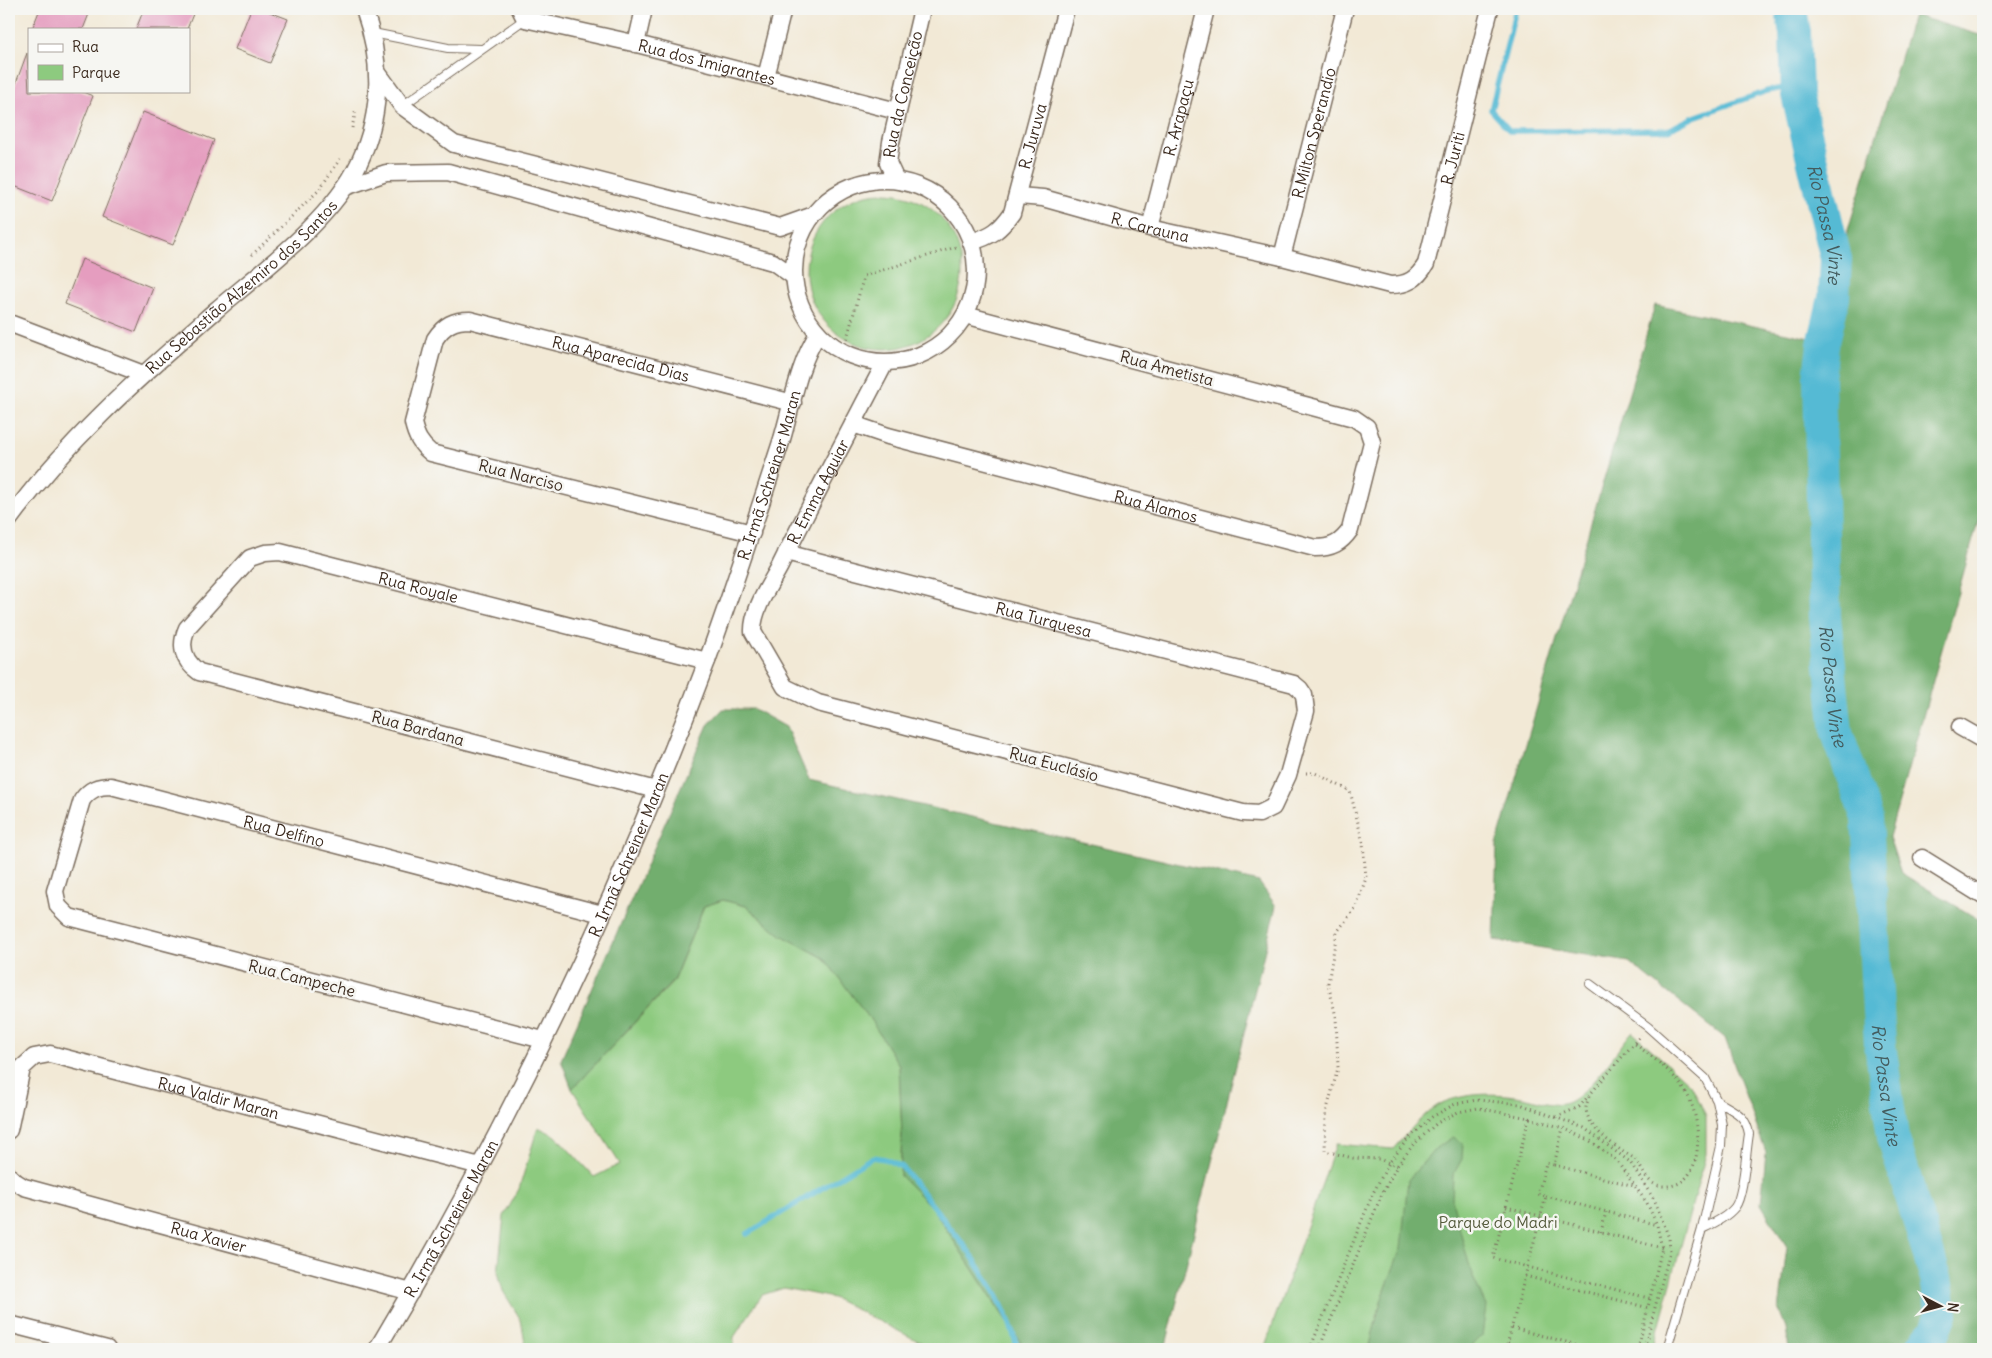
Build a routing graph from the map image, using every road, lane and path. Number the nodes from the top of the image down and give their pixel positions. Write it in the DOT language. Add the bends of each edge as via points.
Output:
graph roads {
  1 [pos="364,9"];
  2 [pos="644,9"];
  3 [pos="783,9"];
  4 [pos="922,9"];
  5 [pos="1066,9"];
  6 [pos="1206,9"];
  7 [pos="1345,9"];
  8 [pos="1490,9"];
  9 [pos="523,14"];
  10 [pos="373,33"];
  11 [pos="636,44"];
  12 [pos="481,49"];
  13 [pos="378,73"];
  14 [pos="766,78"];
  15 [pos="357,106"];
  16 [pos="402,106"];
  17 [pos="897,111"];
  18 [pos="351,130"];
  19 [pos="343,154"];
  20 [pos="896,180"];
  21 [pos="345,187"];
  22 [pos="1018,196"];
  23 [pos="812,216"];
  24 [pos="1150,228"];
  25 [pos="971,242"];
  26 [pos="250,258"];
  27 [pos="1282,258"];
  28 [pos="793,276"];
  29 [pos="1390,285"];
  30 [pos="965,315"];
  31 [pos="9,323"];
  32 [pos="450,323"];
  33 [pos="818,334"];
  34 [pos="843,353"];
  35 [pos="885,363"];
  36 [pos="143,374"];
  37 [pos="793,403"];
  38 [pos="853,424"];
  39 [pos="1366,427"];
  40 [pos="9,520"];
  41 [pos="752,533"];
  42 [pos="786,553"];
  43 [pos="754,624"];
  44 [pos="185,658"];
  45 [pos="707,661"];
  46 [pos="1300,689"];
  47 [pos="1960,727"];
  48 [pos="1983,740"];
  49 [pos="1288,775"];
  50 [pos="656,790"];
  51 [pos="1922,858"];
  52 [pos="1983,896"];
  53 [pos="63,912"];
  54 [pos="602,914"];
  55 [pos="1590,984"];
  56 [pos="1648,1027"];
  57 [pos="543,1040"];
  58 [pos="1634,1043"];
  59 [pos="1589,1097"];
  60 [pos="1717,1101"];
  61 [pos="1556,1117"];
  62 [pos="1529,1118"];
  63 [pos="1563,1128"];
  64 [pos="9,1130"];
  65 [pos="1389,1163"];
  66 [pos="1554,1165"];
  67 [pos="480,1166"];
  68 [pos="1398,1166"];
  69 [pos="9,1176"];
  70 [pos="1635,1186"];
  71 [pos="1546,1196"];
  72 [pos="1506,1207"];
  73 [pos="1606,1212"];
  74 [pos="1541,1216"];
  75 [pos="1657,1225"];
  76 [pos="1702,1229"];
  77 [pos="1600,1232"];
  78 [pos="1662,1248"];
  79 [pos="1528,1266"];
  80 [pos="1525,1276"];
  81 [pos="1586,1282"];
  82 [pos="1583,1291"];
  83 [pos="411,1292"];
  84 [pos="1652,1298"];
  85 [pos="1649,1308"];
  86 [pos="9,1324"];
  87 [pos="1512,1328"];
  88 [pos="1508,1343"];
  89 [pos="107,1349"];
  90 [pos="377,1349"];
  91 [pos="1310,1349"];
  92 [pos="1319,1349"];
  93 [pos="1506,1349"];
  94 [pos="1532,1349"];
  95 [pos="1594,1349"];
  96 [pos="1638,1349"];
  97 [pos="1644,1349"];
  98 [pos="1667,1349"];
  1 -- 10 [label="street, Rua Sebastião Alzemiro dos Santos"];
  2 -- 11 [label="street"];
  3 -- 14 [label="street"];
  4 -- 17 [label="street, Rua da Conceição"];
  5 -- 22 [label="street, R. Juruva"];
  6 -- 24 [label="street, R. Arapaçu"];
  7 -- 27 [label="street, R.Milton Sperandio"];
  8 -- 29 [label="street, R. Juriti" via="1426,264 1412,281"];
  9 -- 11 [label="street, Rua dos Imigrantes"];
  9 -- 12 [label="lane"];
  10 -- 12 [label="lane" via="448,48"];
  10 -- 13 [label="street, Rua Sebastião Alzemiro dos Santos"];
  11 -- 14 [label="street, Rua dos Imigrantes"];
  12 -- 16 [label="lane"];
  13 -- 16 [label="street"];
  13 -- 21 [label="street, Rua Sebastião Alzemiro dos Santos" via="369,136"];
  14 -- 17 [label="street, Rua dos Imigrantes"];
  15 -- 18 [label="path"];
  16 -- 23 [label="street" via="454,144 780,226"];
  17 -- 20 [label="street, Rua da Conceição" via="888,163"];
  19 -- 26 [label="path" via="319,190"];
  20 -- 23 [label="street" via="864,182 849,187 835,194"];
  20 -- 25 [label="street" via="921,187 943,200 955,212"];
  21 -- 28 [label="street" via="386,173 448,172 773,262"];
  21 -- 36 [label="street, Rua Sebastião Alzemiro dos Santos" via="298,238"];
  22 -- 24 [label="street, R. Carauna" via="1043,198"];
  22 -- 25 [label="street, R. Juruva" via="1002,227 988,237"];
  23 -- 28 [label="street" via="797,245"];
  24 -- 27 [label="street, R. Carauna"];
  25 -- 30 [label="street" via="975,256 975,287"];
  25 -- 34 [label="path" via="864,276"];
  27 -- 29 [label="street, R. Carauna"];
  28 -- 33 [label="street" via="801,307"];
  30 -- 35 [label="street" via="946,340 933,349 904,361"];
  30 -- 39 [label="street, Rua Ametista" via="1354,418"];
  31 -- 36 [label="street"];
  32 -- 37 [label="street, Rua Aparecida Dias" via="470,320"];
  32 -- 41 [label="street, Rua Narciso" via="435,339 413,423 415,434 431,453"];
  33 -- 34 [label="street"];
  33 -- 37 [label="street, R. Irmã Schreiner Maran" via="808,349"];
  34 -- 35 [label="street"];
  35 -- 38 [label="street, R. Emma Aguiar"];
  36 -- 40 [label="street, Rua Sebastião Alzemiro dos Santos" via="67,448"];
  37 -- 41 [label="street, R. Irmã Schreiner Maran"];
  38 -- 39 [label="street, Rua Álamos" via="888,436 1315,548 1336,544 1350,530 1372,442"];
  38 -- 42 [label="street, R. Emma Aguiar"];
  41 -- 45 [label="street, R. Irmã Schreiner Maran"];
  42 -- 43 [label="street, R. Emma Aguiar"];
  42 -- 46 [label="street, Rua Turquesa" via="1287,681"];
  43 -- 49 [label="street, Rua Euclásio" via="753,632 785,687 818,703 1243,813 1259,814 1273,808"];
  44 -- 45 [label="street, Rua Royale" via="182,648 187,628 243,565 250,558 264,553 280,552"];
  44 -- 50 [label="street, Rua Bardana" via="199,672"];
  45 -- 50 [label="street, R. Irmã Schreiner Maran"];
  46 -- 49 [label="street, Rua Euclásio" via="1306,711"];
  47 -- 48 [label="street"];
  49 -- 65 [label="path" via="1315,772 1350,791 1363,843 1366,878 1356,907 1337,932 1328,983 1336,1017 1338,1068 1326,1113 1325,1151"];
  50 -- 54 [label="street, R. Irmã Schreiner Maran"];
  51 -- 52 [label="street"];
  53 -- 54 [label="street, Rua Delfino" via="58,906 55,891 82,800 87,793 110,786"];
  53 -- 57 [label="street, Rua Campeche" via="76,920"];
  54 -- 57 [label="street, R. Irmã Schreiner Maran"];
  55 -- 56 [label="lane"];
  56 -- 58 [label="path"];
  56 -- 60 [label="lane" via="1705,1078"];
  57 -- 67 [label="street, R. Irmã Schreiner Maran"];
  58 -- 59 [label="path"];
  58 -- 59 [label="path" via="1673,1074 1688,1096 1695,1114 1697,1134 1693,1169 1679,1184 1652,1184 1634,1159 1592,1124 1586,1109"];
  59 -- 61 [label="path" via="1580,1107"];
  60 -- 76 [label="lane" via="1722,1125 1720,1146"];
  60 -- 76 [label="lane" via="1743,1117 1749,1134 1736,1206"];
  61 -- 65 [label="path" via="1520,1104 1477,1100 1455,1104 1432,1117 1407,1140"];
  61 -- 97 [label="path" via="1584,1128 1630,1162 1656,1201 1670,1251"];
  62 -- 63 [label="path"];
  62 -- 68 [label="path" via="1478,1108 1458,1112 1437,1124 1413,1145"];
  62 -- 72 [label="path"];
  63 -- 66 [label="path"];
  63 -- 70 [label="path" via="1589,1140 1616,1160"];
  64 -- 67 [label="street, Rua Valdir Maran" via="22,1068 34,1057 50,1054"];
  65 -- 68 [label="path"];
  65 -- 91 [label="path"];
  66 -- 70 [label="path"];
  66 -- 71 [label="path" via="1546,1163 1538,1194"];
  67 -- 83 [label="street, R. Irmã Schreiner Maran"];
  68 -- 92 [label="path" via="1381,1196"];
  69 -- 83 [label="street, Rua Xavier" via="24,1187"];
  70 -- 75 [label="path"];
  71 -- 73 [label="path"];
  71 -- 74 [label="path"];
  72 -- 74 [label="path"];
  72 -- 79 [label="path" via="1493,1258"];
  73 -- 75 [label="path"];
  73 -- 77 [label="path"];
  74 -- 77 [label="path"];
  74 -- 79 [label="path"];
  75 -- 78 [label="path"];
  76 -- 98 [label="lane"];
  77 -- 78 [label="path"];
  78 -- 84 [label="path"];
  79 -- 80 [label="path"];
  79 -- 81 [label="path"];
  80 -- 82 [label="path"];
  80 -- 87 [label="path"];
  81 -- 82 [label="path"];
  81 -- 84 [label="path"];
  82 -- 85 [label="path"];
  83 -- 90 [label="street, R. Irmã Schreiner Maran"];
  84 -- 85 [label="path"];
  85 -- 96 [label="path"];
  86 -- 89 [label="street"];
  87 -- 88 [label="path"];
  87 -- 95 [label="path"];
  88 -- 93 [label="path"];
  88 -- 94 [label="path"];
}
